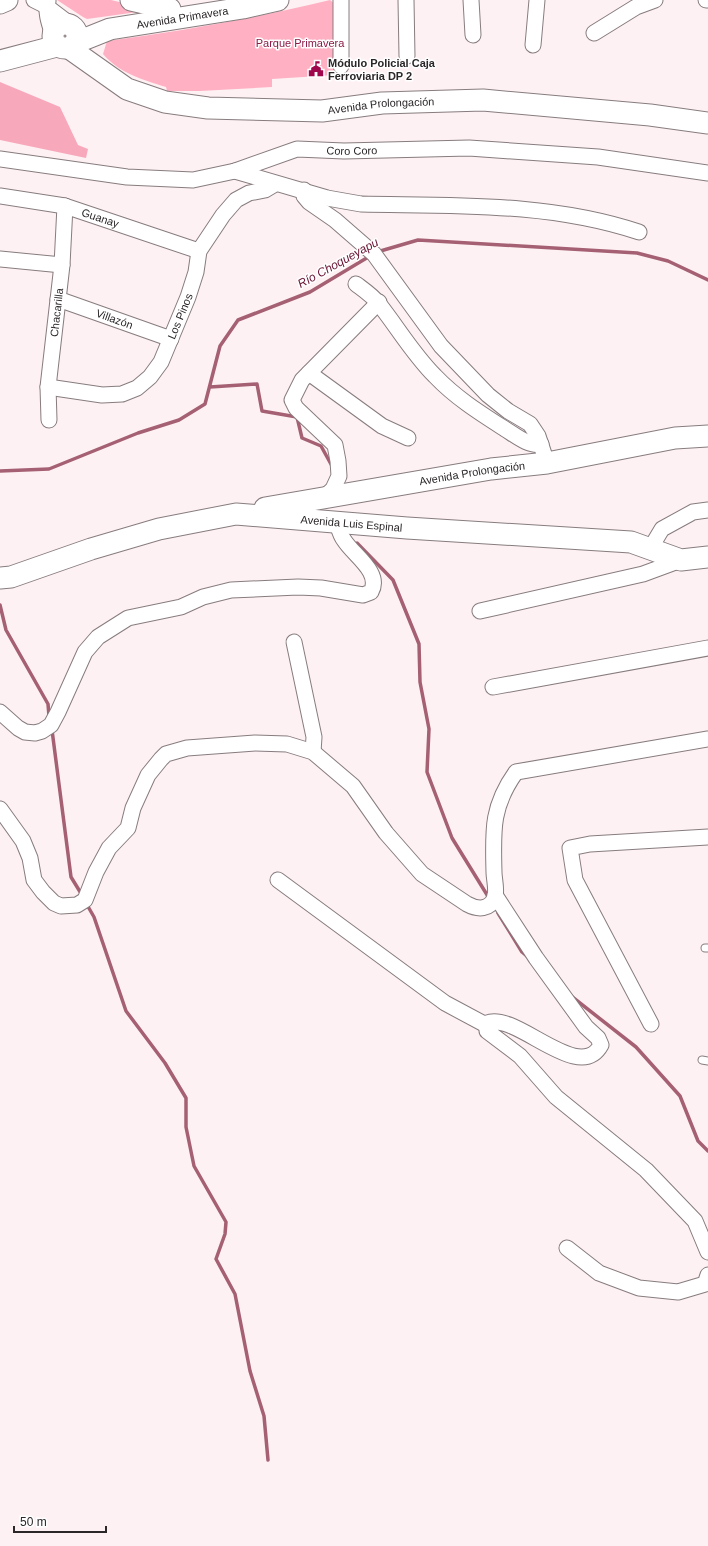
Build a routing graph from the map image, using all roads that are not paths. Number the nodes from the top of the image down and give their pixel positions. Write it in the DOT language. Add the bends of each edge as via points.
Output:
graph roads {
  1 [pos="7,0"];
  2 [pos="131,0"];
  3 [pos="278,0"];
  4 [pos="341,0"];
  5 [pos="406,0"];
  6 [pos="472,0"];
  7 [pos="537,0"];
  8 [pos="655,0"];
  9 [pos="43,2"];
  10 [pos="0,3"];
  11 [pos="242,4"];
  12 [pos="172,10"];
  13 [pos="594,33"];
  14 [pos="473,36"];
  15 [pos="65,39"];
  16 [pos="533,45"];
  17 [pos="406,56"];
  18 [pos="0,61"];
  19 [pos="341,66"];
  20 [pos="708,123"];
  21 [pos="0,159"];
  22 [pos="235,171"];
  23 [pos="708,173"];
  24 [pos="275,184"];
  25 [pos="304,190"];
  26 [pos="0,196"];
  27 [pos="65,206"];
  28 [pos="639,232"];
  29 [pos="199,251"];
  30 [pos="0,259"];
  31 [pos="62,265"];
  32 [pos="356,284"];
  33 [pos="58,299"];
  34 [pos="378,302"];
  35 [pos="171,339"];
  36 [pos="309,372"];
  37 [pos="48,387"];
  38 [pos="49,420"];
  39 [pos="708,436"];
  40 [pos="408,438"];
  41 [pos="541,444"];
  42 [pos="547,463"];
  43 [pos="324,497"];
  44 [pos="708,510"];
  45 [pos="236,514"];
  46 [pos="337,523"];
  47 [pos="650,549"];
  48 [pos="708,557"];
  49 [pos="681,560"];
  50 [pos="6,577"];
  51 [pos="480,611"];
  52 [pos="294,642"];
  53 [pos="708,648"];
  54 [pos="493,687"];
  55 [pos="0,712"];
  56 [pos="708,739"];
  57 [pos="313,752"];
  58 [pos="0,808"];
  59 [pos="708,837"];
  60 [pos="278,880"];
  61 [pos="495,895"];
  62 [pos="651,1024"];
  63 [pos="486,1025"];
  64 [pos="567,1248"];
  65 [pos="708,1252"];
  66 [pos="708,1275"];
  1 -- 10 [label="street"];
  2 -- 12 [label="street"];
  3 -- 11 [label="street, Avenida Primavera"];
  4 -- 19 [label="street"];
  5 -- 17 [label="street"];
  6 -- 14 [label="street"];
  7 -- 16 [label="street"];
  8 -- 13 [label="street" via="636,6"];
  9 -- 15 [label="street"];
  9 -- 15 [label="street" via="48,22"];
  11 -- 12 [label="street, Avenida Primavera"];
  12 -- 15 [label="street, Avenida Primavera" via="110,29"];
  15 -- 18 [label="street, Avenida Primavera"];
  15 -- 20 [label="street, Avenida Prolongación" via="127,89 165,102 208,108 322,111 382,103 483,100 650,115"];
  21 -- 22 [label="street, Coro Coro" via="127,177 193,180"];
  22 -- 23 [label="street, Coro Coro" via="297,149 344,151 469,148 598,157"];
  22 -- 24 [label="street"];
  24 -- 25 [label="street"];
  24 -- 29 [label="street, Los Pinos" via="269,189 249,193 236,200"];
  25 -- 28 [label="street" via="327,198 361,204 546,211 595,219"];
  25 -- 41 [label="street" via="304,196 309,202 335,220 374,254 442,346 488,395 530,424"];
  26 -- 27 [label="street, Guanay"];
  27 -- 29 [label="street, Guanay"];
  27 -- 31 [label="street, Chacarilla"];
  29 -- 35 [label="street, Los Pinos" via="196,272"];
  30 -- 31 [label="street"];
  31 -- 33 [label="street, Chacarilla"];
  32 -- 34 [label="street"];
  33 -- 35 [label="street, Villazón"];
  33 -- 37 [label="street, Chacarilla"];
  34 -- 36 [label="street"];
  34 -- 41 [label="street" via="413,352 457,397 521,439 532,444"];
  35 -- 37 [label="street, Los Pinos" via="161,362 150,377 137,388 122,394 102,395"];
  36 -- 40 [label="street" via="382,426"];
  36 -- 43 [label="street" via="292,400 296,408 335,445 339,476 333,489"];
  37 -- 38 [label="street, Chacarilla"];
  39 -- 42 [label="street, Avenida Prolongación" via="675,438"];
  41 -- 42 [label="street"];
  42 -- 43 [label="street, Avenida Prolongación" via="492,469"];
  43 -- 45 [label="street, Avenida Prolongación"];
  44 -- 47 [label="street" via="693,512 662,529"];
  45 -- 46 [label="street, Avenida Luis Espinal"];
  45 -- 50 [label="street, Avenida Luis Espinal" via="159,529"];
  46 -- 47 [label="street, Avenida Luis Espinal" via="630,542"];
  46 -- 55 [label="street" via="345,542 370,572 374,581 371,592 362,595 298,587 230,590 202,597 181,607 128,618 98,637 85,652 51,725 42,731 26,732"];
  47 -- 49 [label="street, Avenida Luis Espinal"];
  48 -- 49 [label="street, Avenida Luis Espinal"];
  49 -- 51 [label="street" via="643,574"];
  52 -- 57 [label="street" via="314,737"];
  53 -- 54 [label="street"];
  56 -- 61 [label="street" via="516,772 497,805 494,821"];
  57 -- 58 [label="street" via="287,744 255,742 187,748 166,754 152,767 133,808 128,828 109,848 85,900 66,907 54,903 37,885 23,841"];
  57 -- 61 [label="street" via="353,786 386,833 422,874 474,908 488,906"];
  59 -- 62 [label="street" via="590,844 570,848 575,880"];
  60 -- 63 [label="street" via="445,1004"];
  61 -- 63 [label="street" via="536,958 601,1045 590,1056 574,1057 517,1029 492,1021"];
  63 -- 65 [label="street" via="487,1030 520,1056 556,1097 646,1170 695,1221"];
  64 -- 66 [label="street" via="599,1273 639,1288 678,1292 705,1284"];
}
